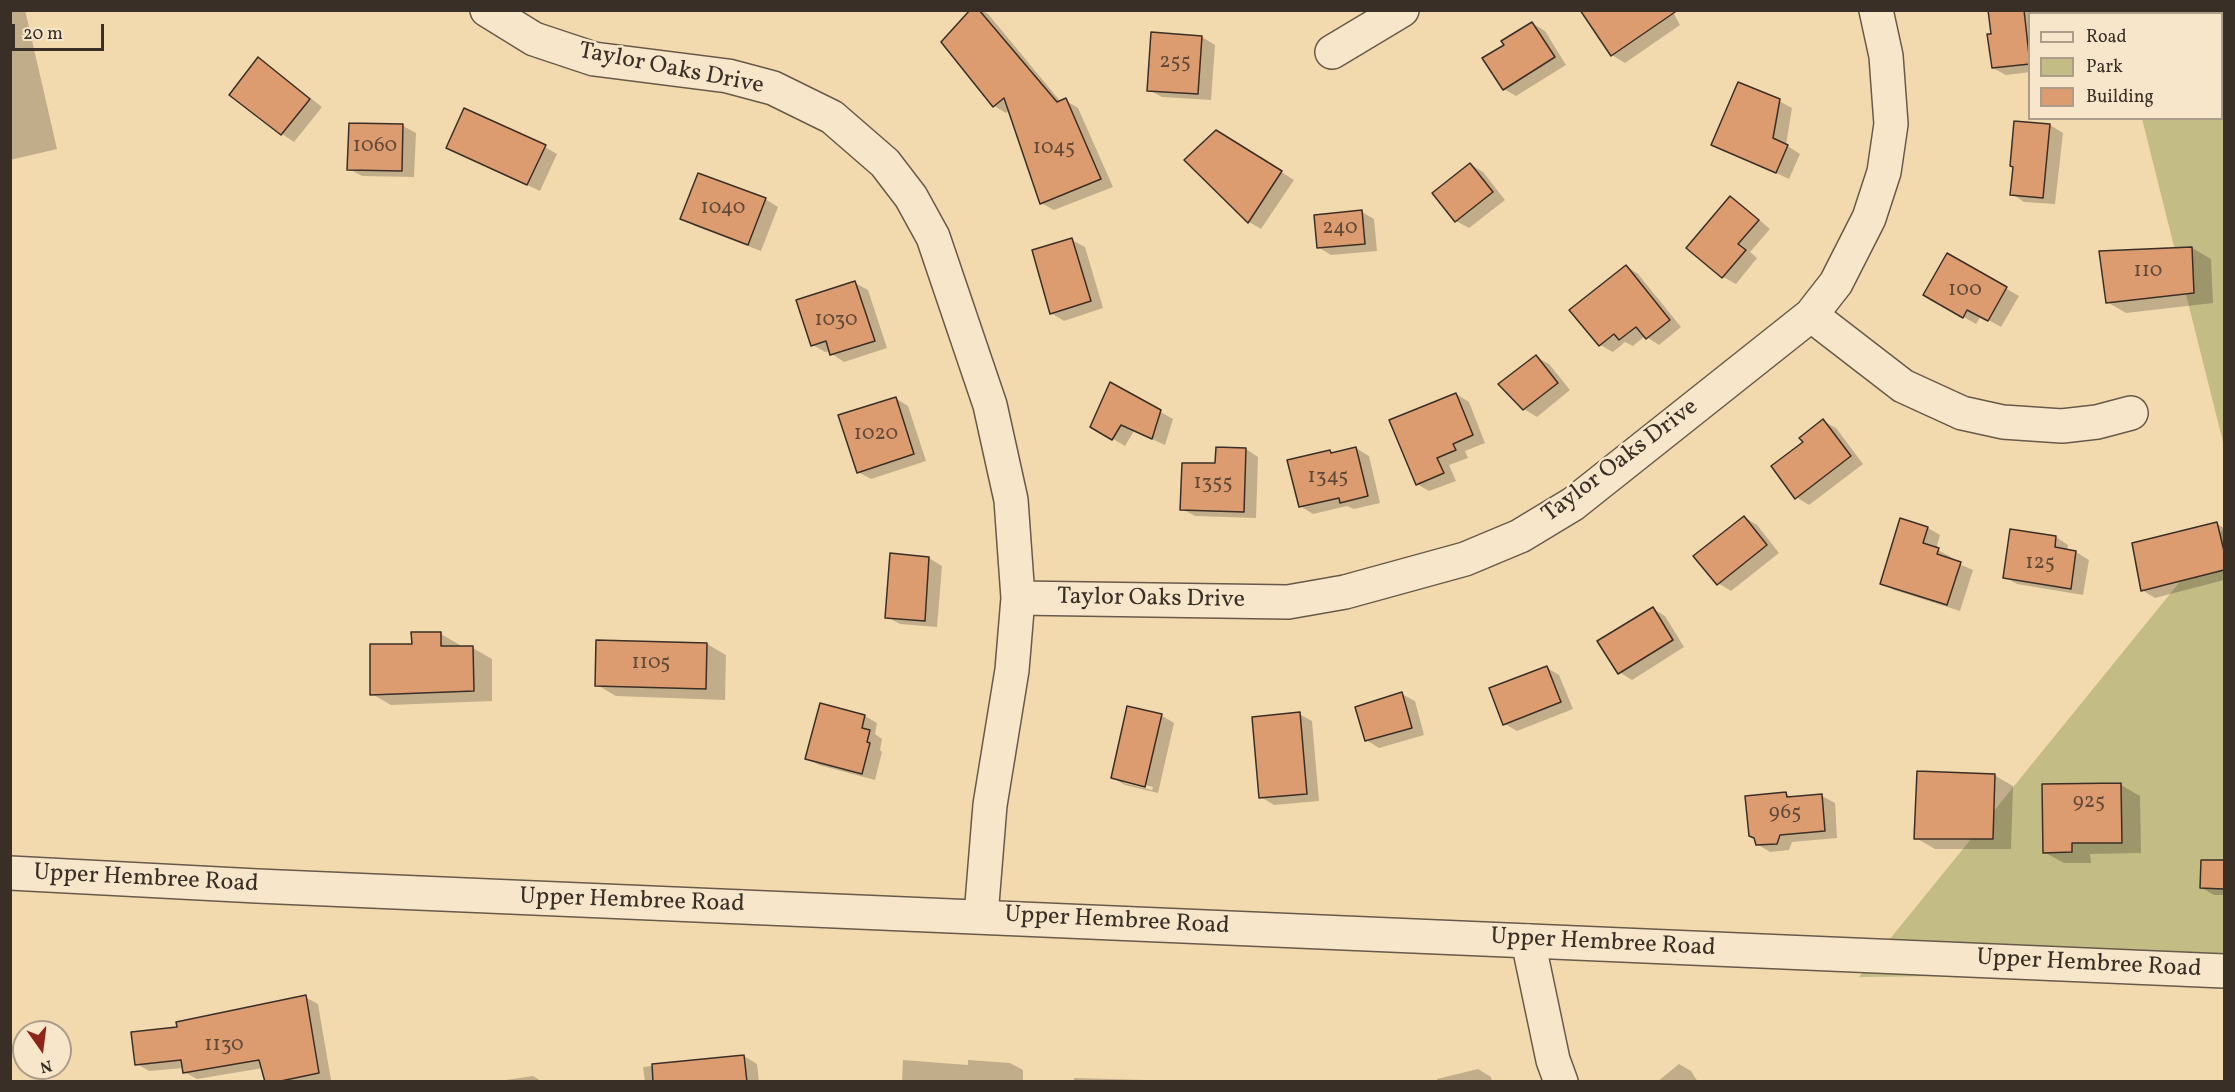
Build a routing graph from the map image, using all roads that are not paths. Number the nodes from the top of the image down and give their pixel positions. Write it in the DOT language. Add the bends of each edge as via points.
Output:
graph roads {
  1 [pos="487,10"];
  2 [pos="1402,10"];
  3 [pos="1876,10"];
  4 [pos="1332,52"];
  5 [pos="1811,315"];
  6 [pos="2131,413"];
  7 [pos="1018,598"];
  8 [pos="10,873"];
  9 [pos="981,916"];
  10 [pos="1528,941"];
  11 [pos="2224,971"];
  12 [pos="1561,1082"];
  1 -- 7 [label="street, Taylor Oaks Drive" via="534,39 594,59 728,76 773,88 832,117 885,163 911,197 933,237 990,405 1011,500"];
  2 -- 4 [label="street"];
  3 -- 5 [label="street, Taylor Oaks Drive" via="1887,56 1891,124 1884,172 1869,218 1836,284"];
  5 -- 6 [label="street" via="1903,386 1962,413 2003,422 2062,426"];
  5 -- 7 [label="street, Taylor Oaks Drive" via="1573,504 1520,536 1465,559 1345,592 1288,602"];
  7 -- 9 [label="street, Taylor Oaks Drive" via="1012,670 990,805"];
  8 -- 9 [label="street, Upper Hembree Road"];
  9 -- 10 [label="street, Upper Hembree Road"];
  10 -- 11 [label="street, Upper Hembree Road"];
  10 -- 12 [label="street"];
}
